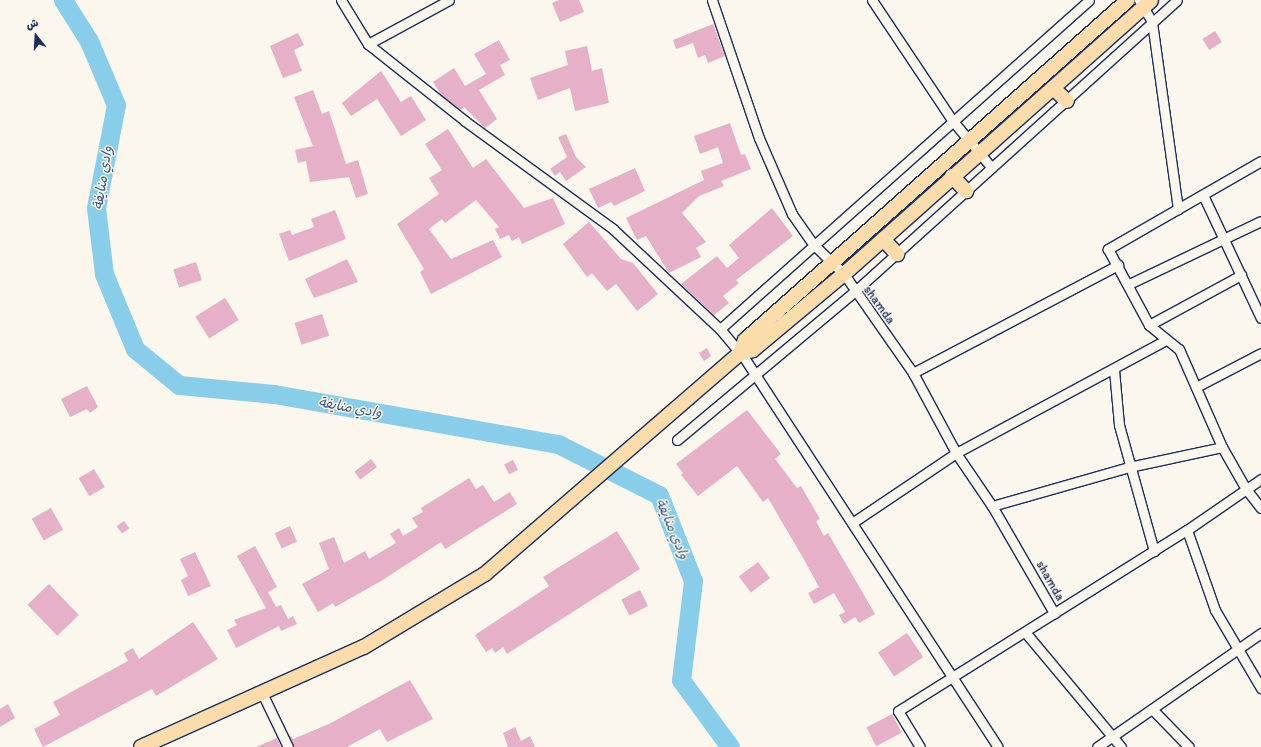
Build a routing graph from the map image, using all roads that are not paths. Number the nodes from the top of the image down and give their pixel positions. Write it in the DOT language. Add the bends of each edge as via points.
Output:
graph roads {
  1 [pos="341,0"];
  2 [pos="449,0"];
  3 [pos="712,0"];
  4 [pos="872,0"];
  5 [pos="1089,0"];
  6 [pos="1128,0"];
  7 [pos="1177,0"];
  8 [pos="1144,2"];
  9 [pos="1152,22"];
  10 [pos="368,44"];
  11 [pos="1053,88"];
  12 [pos="1067,101"];
  13 [pos="952,120"];
  14 [pos="974,148"];
  15 [pos="1261,162"];
  16 [pos="992,168"];
  17 [pos="952,176"];
  18 [pos="966,191"];
  19 [pos="1203,195"];
  20 [pos="1178,209"];
  21 [pos="1261,221"];
  22 [pos="1223,236"];
  23 [pos="883,239"];
  24 [pos="814,245"];
  25 [pos="897,254"];
  26 [pos="834,263"];
  27 [pos="1118,265"];
  28 [pos="844,274"];
  29 [pos="1241,275"];
  30 [pos="1129,284"];
  31 [pos="854,292"];
  32 [pos="1261,318"];
  33 [pos="1148,325"];
  34 [pos="720,329"];
  35 [pos="1166,340"];
  36 [pos="740,353"];
  37 [pos="1261,353"];
  38 [pos="1114,370"];
  39 [pos="913,373"];
  40 [pos="756,377"];
  41 [pos="1196,387"];
  42 [pos="677,440"];
  43 [pos="1222,447"];
  44 [pos="956,452"];
  45 [pos="1129,467"];
  46 [pos="1261,480"];
  47 [pos="1246,489"];
  48 [pos="992,506"];
  49 [pos="1261,508"];
  50 [pos="852,523"];
  51 [pos="1187,530"];
  52 [pos="1154,551"];
  53 [pos="1054,613"];
  54 [pos="1025,632"];
  55 [pos="1261,633"];
  56 [pos="1238,650"];
  57 [pos="951,678"];
  58 [pos="1261,688"];
  59 [pos="263,695"];
  60 [pos="1152,709"];
  61 [pos="1112,737"];
  62 [pos="161,743"];
  63 [pos="141,747"];
  64 [pos="288,747"];
  65 [pos="920,747"];
  66 [pos="998,747"];
  67 [pos="1097,747"];
  68 [pos="1121,747"];
  69 [pos="1189,747"];
  1 -- 10 [label="street"];
  2 -- 10 [label="street"];
  3 -- 24 [label="street, shamda" via="759,138 792,214"];
  4 -- 13 [label="street"];
  5 -- 13 [label="street"];
  6 -- 14 [label="main road"];
  7 -- 9 [label="street"];
  8 -- 9 [label="street"];
  8 -- 11 [label="main road"];
  9 -- 12 [label="street"];
  9 -- 20 [label="street"];
  10 -- 34 [label="street" via="465,121 614,229"];
  11 -- 12 [label="main road"];
  11 -- 14 [label="main road"];
  12 -- 16 [label="street"];
  13 -- 14 [label="street"];
  13 -- 24 [label="street"];
  14 -- 16 [label="street"];
  14 -- 17 [label="main road"];
  14 -- 26 [label="main road"];
  15 -- 19 [label="street"];
  16 -- 18 [label="street"];
  17 -- 18 [label="main road"];
  17 -- 23 [label="main road"];
  18 -- 25 [label="street"];
  19 -- 20 [label="street"];
  19 -- 22 [label="street"];
  20 -- 27 [label="street" via="1108,249"];
  21 -- 22 [label="street"];
  22 -- 29 [label="street"];
  22 -- 30 [label="street"];
  23 -- 25 [label="main road"];
  23 -- 28 [label="main road"];
  24 -- 26 [label="street, shamda"];
  24 -- 34 [label="street"];
  25 -- 31 [label="street"];
  26 -- 28 [label="street, shamda"];
  26 -- 36 [label="main road" via="745,340"];
  27 -- 30 [label="street"];
  27 -- 39 [label="street"];
  28 -- 31 [label="street, shamda"];
  28 -- 36 [label="main road" via="753,350"];
  29 -- 32 [label="street"];
  29 -- 33 [label="street"];
  30 -- 33 [label="street"];
  31 -- 39 [label="street, shamda"];
  31 -- 40 [label="street"];
  33 -- 35 [label="street"];
  34 -- 36 [label="street"];
  35 -- 38 [label="street"];
  35 -- 41 [label="street" via="1179,349"];
  36 -- 40 [label="street"];
  36 -- 59 [label="main road" via="580,489 485,574 439,605 364,647"];
  37 -- 41 [label="street"];
  38 -- 44 [label="street"];
  38 -- 45 [label="street" via="1119,425"];
  39 -- 44 [label="street, shamda"];
  40 -- 42 [label="street"];
  40 -- 50 [label="street"];
  41 -- 43 [label="street"];
  43 -- 45 [label="street"];
  43 -- 47 [label="street"];
  44 -- 48 [label="street, shamda"];
  44 -- 50 [label="street"];
  45 -- 48 [label="street"];
  45 -- 52 [label="street"];
  46 -- 47 [label="street"];
  47 -- 49 [label="street"];
  47 -- 51 [label="street"];
  48 -- 53 [label="street, shamda"];
  50 -- 57 [label="street"];
  51 -- 52 [label="street"];
  51 -- 56 [label="street" via="1215,610"];
  52 -- 53 [label="street"];
  53 -- 54 [label="street"];
  54 -- 57 [label="street"];
  54 -- 61 [label="street"];
  55 -- 56 [label="street"];
  56 -- 58 [label="street"];
  56 -- 60 [label="street"];
  57 -- 65 [label="street" via="898,711"];
  57 -- 66 [label="street"];
  59 -- 62 [label="main road"];
  59 -- 64 [label="street"];
  60 -- 61 [label="street"];
  60 -- 69 [label="street"];
  61 -- 67 [label="street"];
  61 -- 68 [label="street"];
  62 -- 63 [label="main road"];
}
